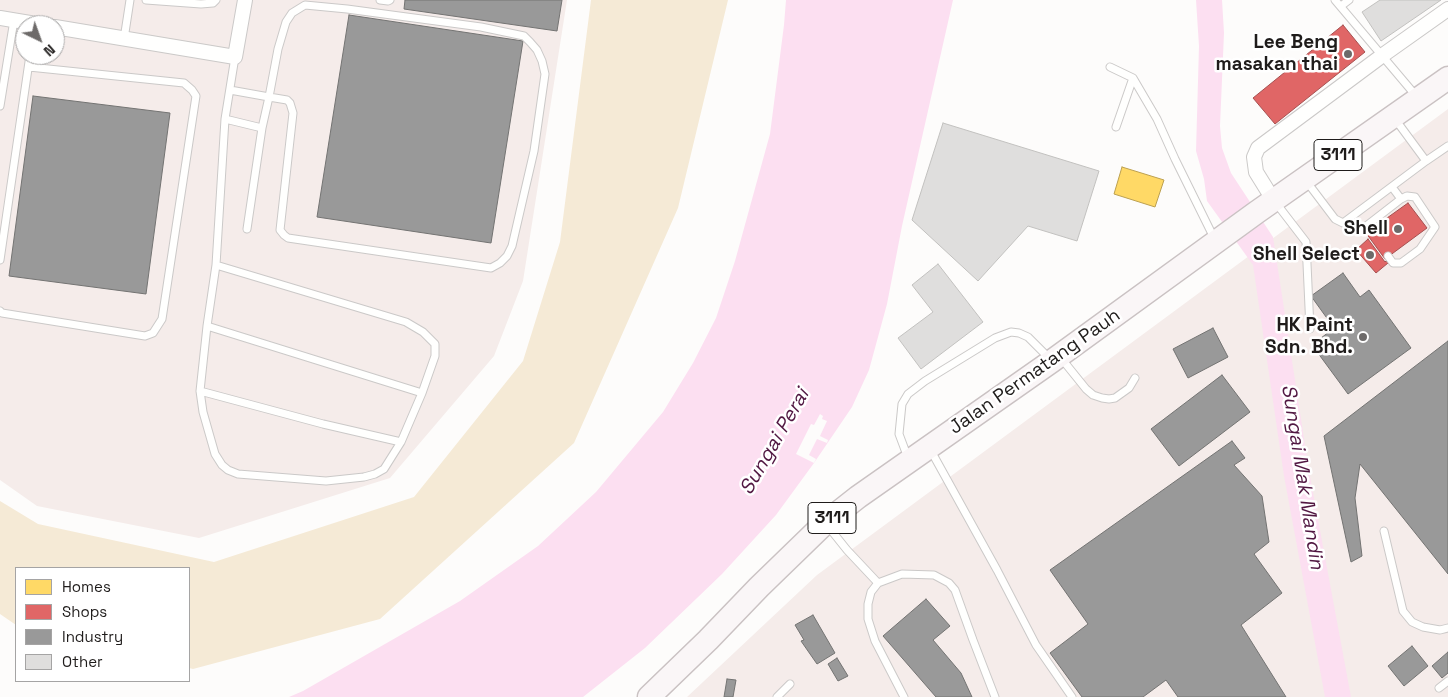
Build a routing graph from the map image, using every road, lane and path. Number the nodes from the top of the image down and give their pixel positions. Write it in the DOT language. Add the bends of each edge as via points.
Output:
graph roads {
  1 [pos="130,0"];
  2 [pos="146,0"];
  3 [pos="216,0"];
  4 [pos="245,0"];
  5 [pos="380,0"];
  6 [pos="390,0"];
  7 [pos="1336,0"];
  8 [pos="1349,0"];
  9 [pos="1341,6"];
  10 [pos="1448,10"];
  11 [pos="7,19"];
  12 [pos="65,29"];
  13 [pos="124,39"];
  14 [pos="1383,55"];
  15 [pos="235,57"];
  16 [pos="29,67"];
  17 [pos="1110,67"];
  18 [pos="1133,78"];
  19 [pos="1448,78"];
  20 [pos="230,90"];
  21 [pos="269,97"];
  22 [pos="1419,99"];
  23 [pos="0,106"];
  24 [pos="1394,116"];
  25 [pos="225,119"];
  26 [pos="1116,127"];
  27 [pos="262,128"];
  28 [pos="1448,146"];
  29 [pos="1426,161"];
  30 [pos="1305,179"];
  31 [pos="1392,186"];
  32 [pos="1401,199"];
  33 [pos="1266,206"];
  34 [pos="1342,223"];
  35 [pos="247,229"];
  36 [pos="1361,230"];
  37 [pos="1369,231"];
  38 [pos="1219,241"];
  39 [pos="1388,256"];
  40 [pos="0,260"];
  41 [pos="216,265"];
  42 [pos="0,312"];
  43 [pos="207,326"];
  44 [pos="1310,329"];
  45 [pos="1056,358"];
  46 [pos="1135,378"];
  47 [pos="200,391"];
  48 [pos="422,393"];
  49 [pos="401,442"];
  50 [pos="928,447"];
  51 [pos="910,460"];
  52 [pos="825,523"];
  53 [pos="1384,531"];
  54 [pos="878,583"];
  55 [pos="1448,628"];
  56 [pos="1448,681"];
  57 [pos="790,684"];
  58 [pos="1439,688"];
  59 [pos="655,695"];
  60 [pos="777,697"];
  61 [pos="904,697"];
  62 [pos="995,697"];
  63 [pos="1072,697"];
  1 -- 13 [label="lane"];
  2 -- 3 [label="lane" via="213,4"];
  4 -- 15 [label="street"];
  5 -- 6 [label="lane"];
  7 -- 9 [label="lane"];
  8 -- 9 [label="lane"];
  9 -- 14 [label="lane"];
  10 -- 14 [label="street"];
  11 -- 23 [label="lane"];
  12 -- 13 [label="street"];
  13 -- 15 [label="street"];
  14 -- 22 [label="lane"];
  14 -- 33 [label="street" via="1258,148 1254,158"];
  15 -- 20 [label="lane"];
  16 -- 40 [label="lane"];
  16 -- 42 [label="lane" via="184,83 196,96 162,319 153,333 145,336"];
  17 -- 18 [label="lane"];
  18 -- 26 [label="lane"];
  18 -- 38 [label="lane"];
  19 -- 22 [label="main road, Jalan Permatang Pauh / 3111"];
  20 -- 21 [label="lane"];
  20 -- 25 [label="lane"];
  21 -- 21 [label="lane" via="286,22 304,5 347,8 524,36 537,50 544,74 534,151 507,256 491,268 288,238 280,230 293,112 287,100"];
  21 -- 27 [label="lane"];
  22 -- 24 [label="main road, Jalan Permatang Pauh / 3111"];
  24 -- 29 [label="lane"];
  24 -- 30 [label="main road, Jalan Permatang Pauh / 3111"];
  25 -- 27 [label="lane"];
  25 -- 41 [label="lane"];
  27 -- 35 [label="lane"];
  28 -- 29 [label="lane"];
  29 -- 31 [label="lane"];
  30 -- 33 [label="main road, Jalan Permatang Pauh / 3111"];
  30 -- 34 [label="lane"];
  31 -- 32 [label="lane"];
  31 -- 34 [label="lane"];
  32 -- 36 [label="lane"];
  32 -- 39 [label="lane" via="1414,197 1435,227 1420,249 1401,262 1393,263"];
  33 -- 38 [label="main road, Jalan Permatang Pauh / 3111"];
  33 -- 44 [label="lane" via="1306,242"];
  34 -- 36 [label="lane"];
  36 -- 37 [label="lane"];
  38 -- 45 [label="main road, Jalan Permatang Pauh / 3111"];
  41 -- 43 [label="lane"];
  41 -- 48 [label="lane" via="406,322 423,332 435,344 435,356"];
  43 -- 47 [label="lane"];
  43 -- 48 [label="lane"];
  45 -- 46 [label="lane" via="1086,389 1102,398 1116,398 1129,388"];
  45 -- 50 [label="main road, Jalan Permatang Pauh / 3111"];
  45 -- 51 [label="lane" via="1028,337 1011,332 995,338 924,381 908,394 902,404 899,434"];
  47 -- 49 [label="lane"];
  47 -- 49 [label="lane" via="215,454 222,465 238,474 326,481 364,477 384,469"];
  48 -- 49 [label="lane"];
  50 -- 51 [label="main road, Jalan Permatang Pauh / 3111"];
  50 -- 63 [label="lane" via="1036,645"];
  51 -- 52 [label="main road, Jalan Permatang Pauh / 3111"];
  52 -- 54 [label="lane"];
  52 -- 59 [label="main road, Jalan Permatang Pauh / 3111"];
  53 -- 55 [label="lane" via="1403,611 1412,622 1423,627"];
  54 -- 61 [label="lane" via="871,592 868,619 875,641"];
  54 -- 62 [label="lane" via="902,574 934,575 949,583 955,590"];
  56 -- 58 [label="lane"];
  57 -- 60 [label="lane"];
}
